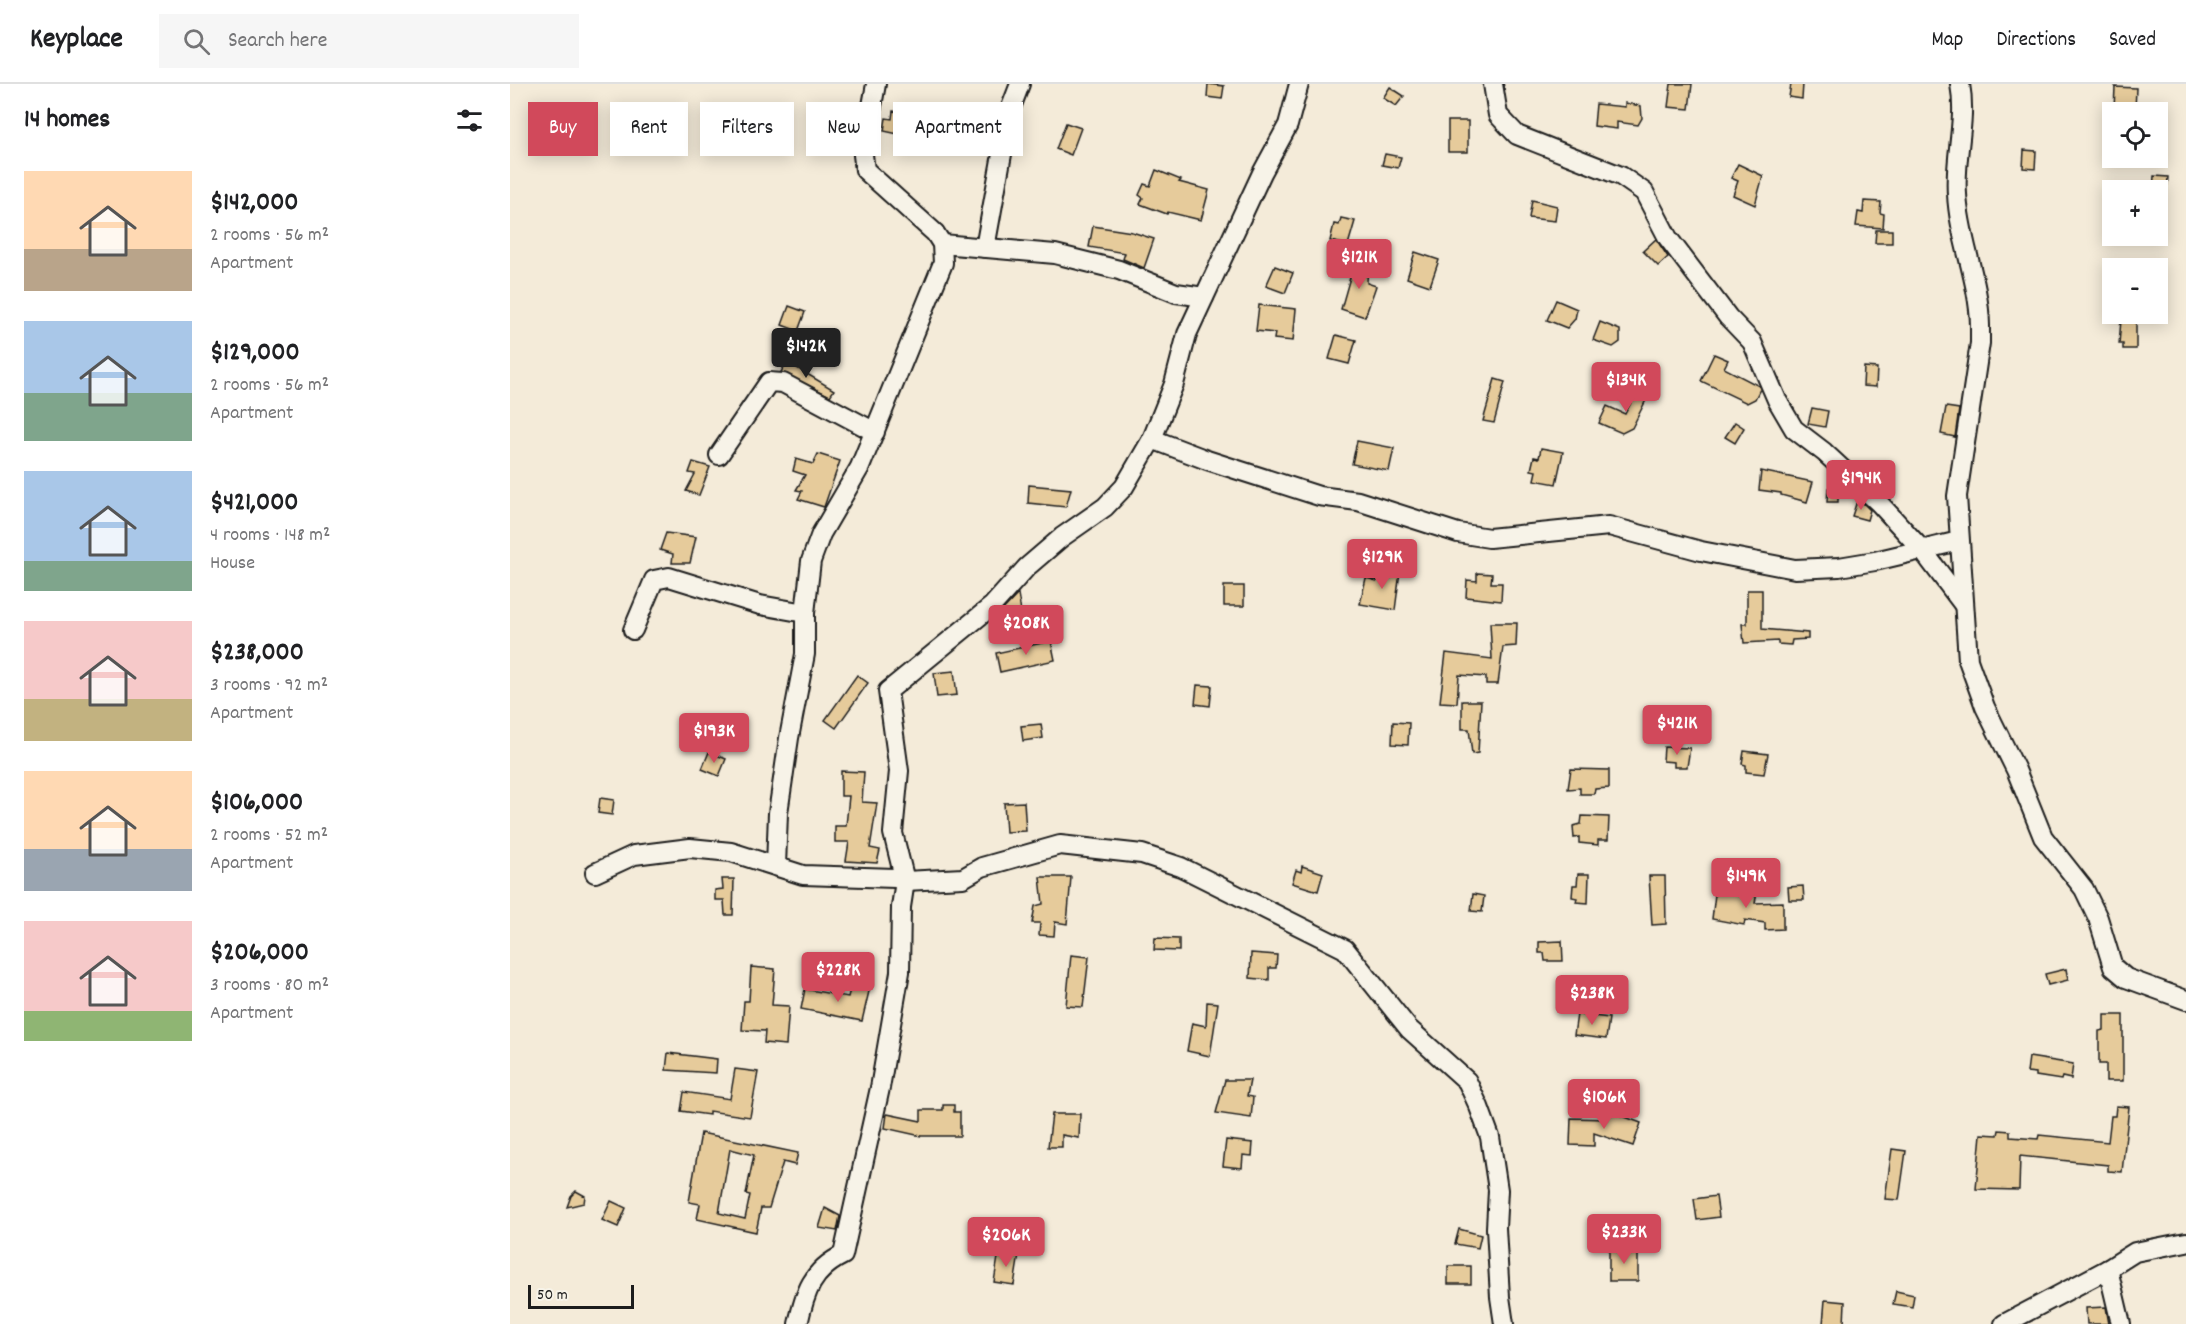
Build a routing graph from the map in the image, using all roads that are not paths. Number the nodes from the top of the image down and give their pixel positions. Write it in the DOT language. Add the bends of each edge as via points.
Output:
graph roads {
  1 [pos="876,84"];
  2 [pos="1020,84"];
  3 [pos="1299,84"];
  4 [pos="1493,84"];
  5 [pos="1960,84"];
  6 [pos="942,244"];
  7 [pos="985,248"];
  8 [pos="1176,292"];
  9 [pos="1203,297"];
  10 [pos="1191,325"];
  11 [pos="875,432"];
  12 [pos="1152,439"];
  13 [pos="719,455"];
  14 [pos="1959,541"];
  15 [pos="1923,551"];
  16 [pos="1965,607"];
  17 [pos="805,613"];
  18 [pos="633,630"];
  19 [pos="776,866"];
  20 [pos="595,873"];
  21 [pos="905,881"];
  22 [pos="2186,1000"];
  23 [pos="2186,1242"];
  24 [pos="2108,1269"];
  25 [pos="798,1324"];
  26 [pos="1504,1324"];
  27 [pos="2004,1324"];
  28 [pos="2121,1324"];
  1 -- 6 [label="street" via="863,155 865,170 935,233"];
  2 -- 7 [label="street" via="1010,110"];
  3 -- 9 [label="street" via="1288,125"];
  4 -- 15 [label="street" via="1498,115 1517,135 1621,176 1644,192 1668,238 1752,342 1794,429 1880,503"];
  5 -- 14 [label="street" via="1963,122 1956,170 1957,196 1980,313 1980,343 1957,496"];
  6 -- 7 [label="street"];
  6 -- 11 [label="street" via="943,263"];
  7 -- 8 [label="street" via="1055,254 1119,270"];
  8 -- 9 [label="street"];
  8 -- 10 [label="street"];
  9 -- 10 [label="street"];
  10 -- 12 [label="street" via="1174,384"];
  11 -- 13 [label="street" via="783,383 769,382"];
  11 -- 17 [label="street" via="860,467 821,534 811,561"];
  12 -- 15 [label="street" via="1319,496 1358,501 1458,533 1489,538 1608,526 1701,551 1796,569 1839,567"];
  12 -- 21 [label="street" via="1124,488 1105,507 1062,537 1027,567 992,606 888,691 898,771 893,832"];
  14 -- 15 [label="street"];
  14 -- 16 [label="street"];
  15 -- 16 [label="street"];
  16 -- 22 [label="street" via="1968,660 1985,707 2014,764 2043,837 2084,889 2098,918 2113,967 2126,978"];
  17 -- 18 [label="street" via="760,605 669,577 654,580"];
  17 -- 19 [label="street" via="805,654 778,813"];
  19 -- 20 [label="street" via="731,852 690,848 634,855"];
  19 -- 21 [label="street" via="803,875"];
  21 -- 25 [label="street" via="900,972 880,1088 843,1255 826,1263 810,1283"];
  21 -- 26 [label="street" via="963,878 982,867 1060,845 1142,854 1181,867 1345,949 1409,1029 1467,1081 1479,1107 1490,1137 1498,1190 1496,1228"];
  23 -- 24 [label="street" via="2136,1252"];
  24 -- 27 [label="street"];
  24 -- 28 [label="street"];
}
